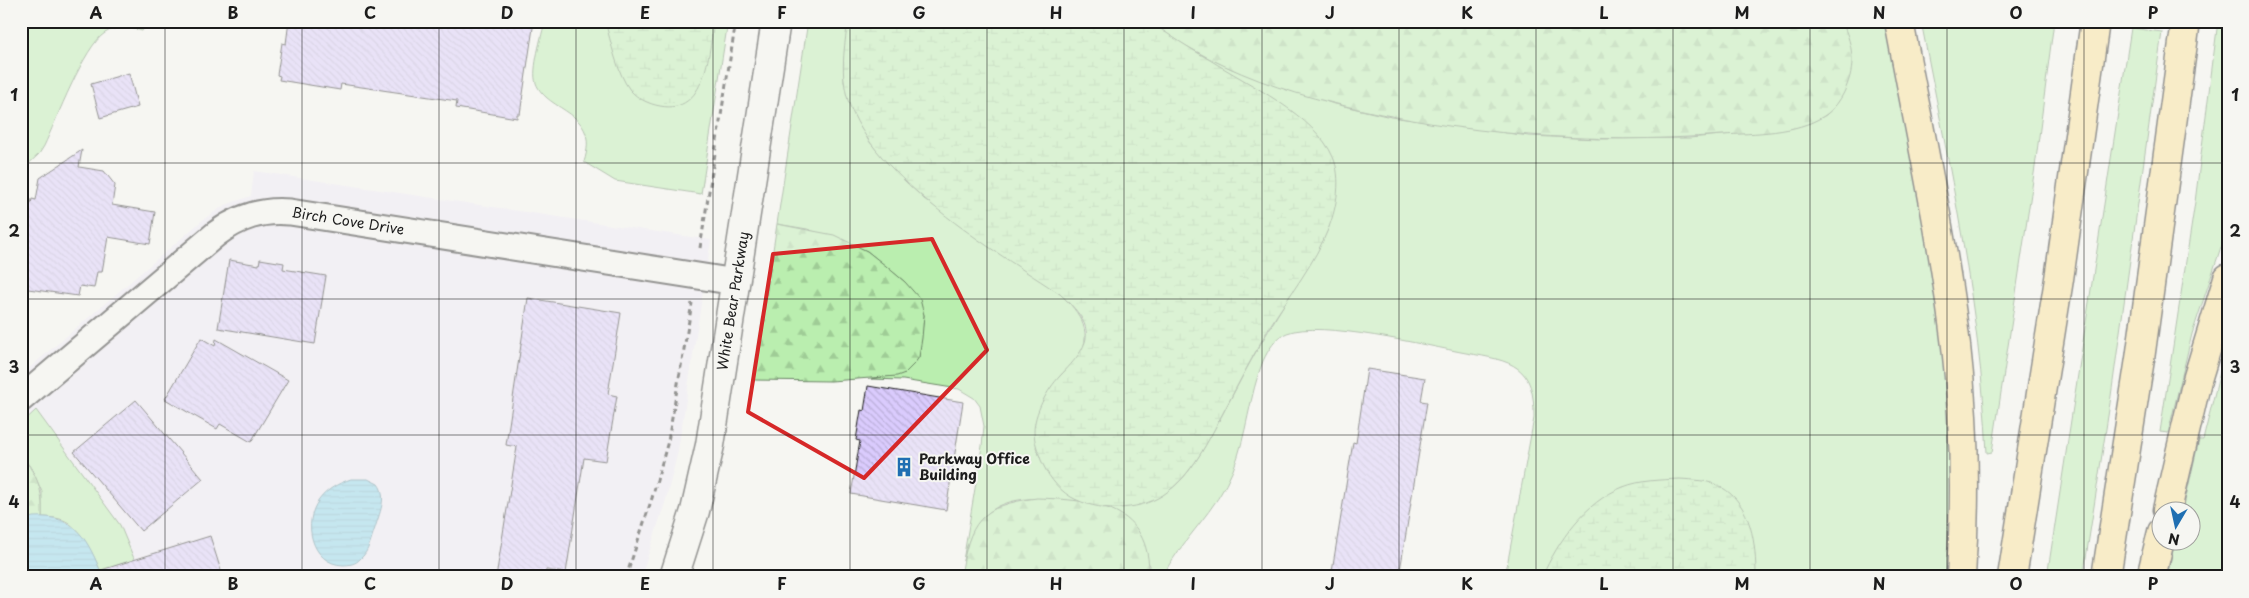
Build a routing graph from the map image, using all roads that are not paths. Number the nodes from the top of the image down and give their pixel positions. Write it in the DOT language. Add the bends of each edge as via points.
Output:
graph roads {
  1 [pos="776,21"];
  2 [pos="1899,21"];
  3 [pos="2095,21"];
  4 [pos="2186,21"];
  5 [pos="2228,278"];
  6 [pos="736,282"];
  7 [pos="21,399"];
  8 [pos="2169,500"];
  9 [pos="2158,550"];
  10 [pos="674,577"];
  11 [pos="1961,577"];
  12 [pos="2012,577"];
  13 [pos="2106,577"];
  14 [pos="2151,577"];
  1 -- 6 [label="street, White Bear Parkway"];
  2 -- 11 [label="highway" via="1940,239 1956,348 1964,462"];
  3 -- 12 [label="highway"];
  4 -- 13 [label="highway" via="2142,350"];
  5 -- 8 [label="highway" via="2197,380"];
  6 -- 7 [label="street, Birch Cove Drive" via="299,213 260,212 234,222 216,234"];
  6 -- 10 [label="street, White Bear Parkway" via="706,467"];
  9 -- 14 [label="highway"];
}
